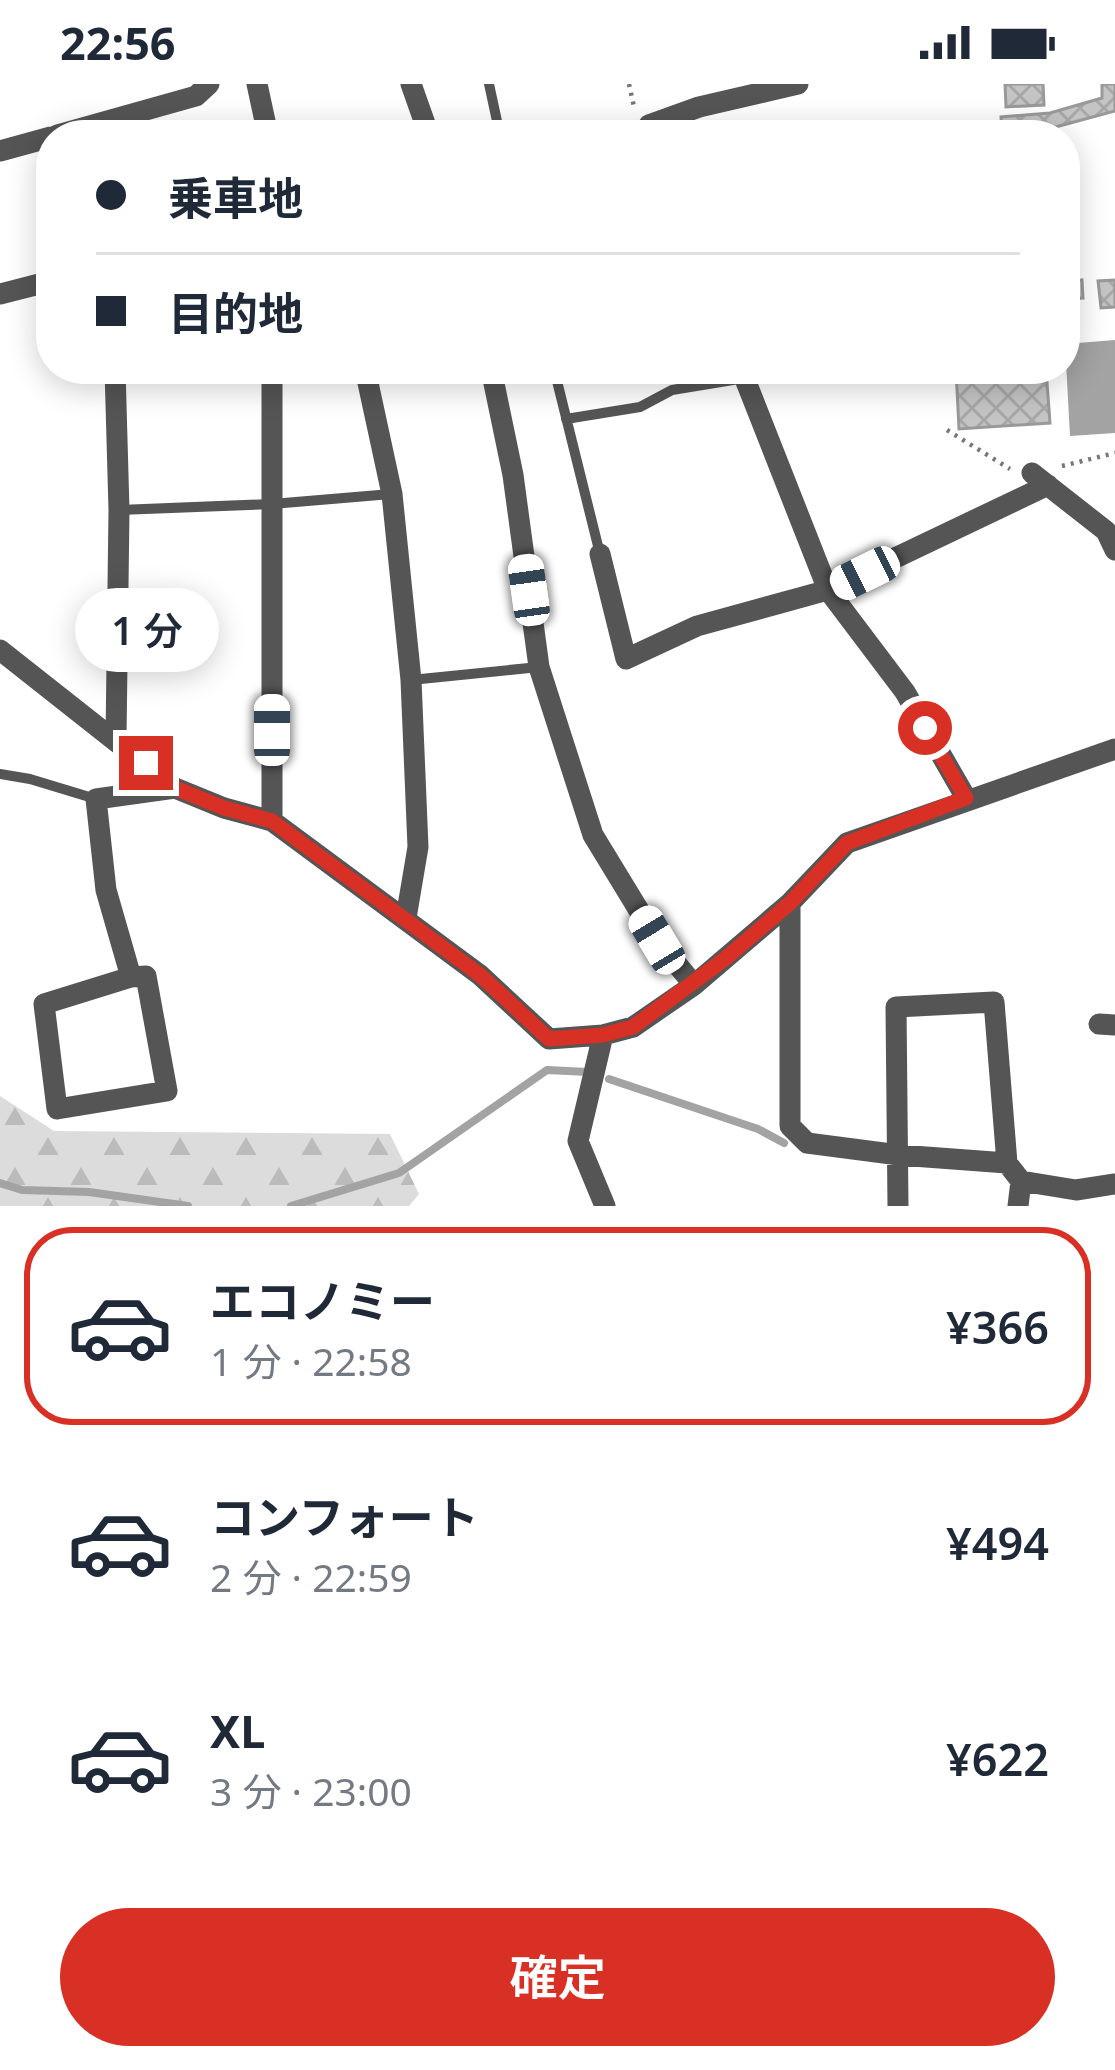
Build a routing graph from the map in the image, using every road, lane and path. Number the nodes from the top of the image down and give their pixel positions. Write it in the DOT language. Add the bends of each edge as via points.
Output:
graph roads {
  1 [pos="257,84"];
  2 [pos="411,84"];
  3 [pos="488,84"];
  4 [pos="798,84"];
  5 [pos="199,88"];
  6 [pos="711,94"];
  7 [pos="102,120"];
  8 [pos="265,120"];
  9 [pos="424,120"];
  10 [pos="496,120"];
  11 [pos="657,120"];
  12 [pos="36,141"];
  13 [pos="0,151"];
  14 [pos="36,285"];
  15 [pos="0,294"];
  16 [pos="115,384"];
  17 [pos="272,384"];
  18 [pos="369,384"];
  19 [pos="493,384"];
  20 [pos="558,384"];
  21 [pos="699,384"];
  22 [pos="747,384"];
  23 [pos="566,419"];
  24 [pos="947,430"];
  25 [pos="1115,453"];
  26 [pos="1040,479"];
  27 [pos="392,494"];
  28 [pos="272,504"];
  29 [pos="119,510"];
  30 [pos="1115,550"];
  31 [pos="601,554"];
  32 [pos="829,590"];
  33 [pos="0,650"];
  34 [pos="539,668"];
  35 [pos="411,680"];
  36 [pos="116,738"];
  37 [pos="1115,748"];
  38 [pos="0,775"];
  39 [pos="175,788"];
  40 [pos="966,798"];
  41 [pos="96,799"];
  42 [pos="272,821"];
  43 [pos="790,903"];
  44 [pos="406,918"];
  45 [pos="131,977"];
  46 [pos="694,985"];
  47 [pos="603,1035"];
  48 [pos="899,1155"];
  49 [pos="1014,1172"];
  50 [pos="1115,1184"];
  51 [pos="604,1206"];
  52 [pos="898,1206"];
  53 [pos="1018,1206"];
  1 -- 8 [label="street"];
  2 -- 9 [label="street"];
  3 -- 10 [label="lane"];
  4 -- 6 [label="street"];
  5 -- 7 [label="street"];
  6 -- 11 [label="street"];
  12 -- 13 [label="street"];
  14 -- 15 [label="street"];
  16 -- 29 [label="street"];
  17 -- 28 [label="street"];
  18 -- 27 [label="street"];
  19 -- 34 [label="street"];
  20 -- 23 [label="lane"];
  21 -- 23 [label="lane" via="640,406"];
  22 -- 32 [label="street"];
  23 -- 31 [label="lane"];
  24 -- 26 [label="path" via="1005,468"];
  25 -- 26 [label="path"];
  26 -- 30 [label="street" via="1106,531"];
  26 -- 32 [label="street"];
  27 -- 28 [label="lane"];
  27 -- 35 [label="street"];
  28 -- 29 [label="lane"];
  28 -- 42 [label="street"];
  29 -- 36 [label="street"];
  31 -- 32 [label="street" via="626,659 697,626"];
  32 -- 40 [label="street" via="905,692"];
  33 -- 36 [label="street"];
  34 -- 35 [label="lane"];
  34 -- 46 [label="street" via="593,835"];
  35 -- 44 [label="street" via="418,847"];
  36 -- 39 [label="street"];
  37 -- 40 [label="street"];
  38 -- 41 [label="lane"];
  39 -- 41 [label="street"];
  39 -- 42 [label="street"];
  40 -- 43 [label="street" via="847,843"];
  41 -- 45 [label="street" via="106,890"];
  42 -- 44 [label="street"];
  43 -- 46 [label="street"];
  43 -- 48 [label="street" via="790,1126 807,1143"];
  44 -- 47 [label="street" via="549,1039"];
  45 -- 45 [label="street" via="146,976 167,1091 57,1109 44,1004"];
  46 -- 47 [label="street" via="633,1027"];
  47 -- 51 [label="street" via="578,1142"];
  48 -- 49 [label="street"];
  48 -- 49 [label="street" via="896,1007 994,1002"];
  48 -- 52 [label="street"];
  49 -- 50 [label="street" via="1076,1190"];
  49 -- 53 [label="street"];
}
